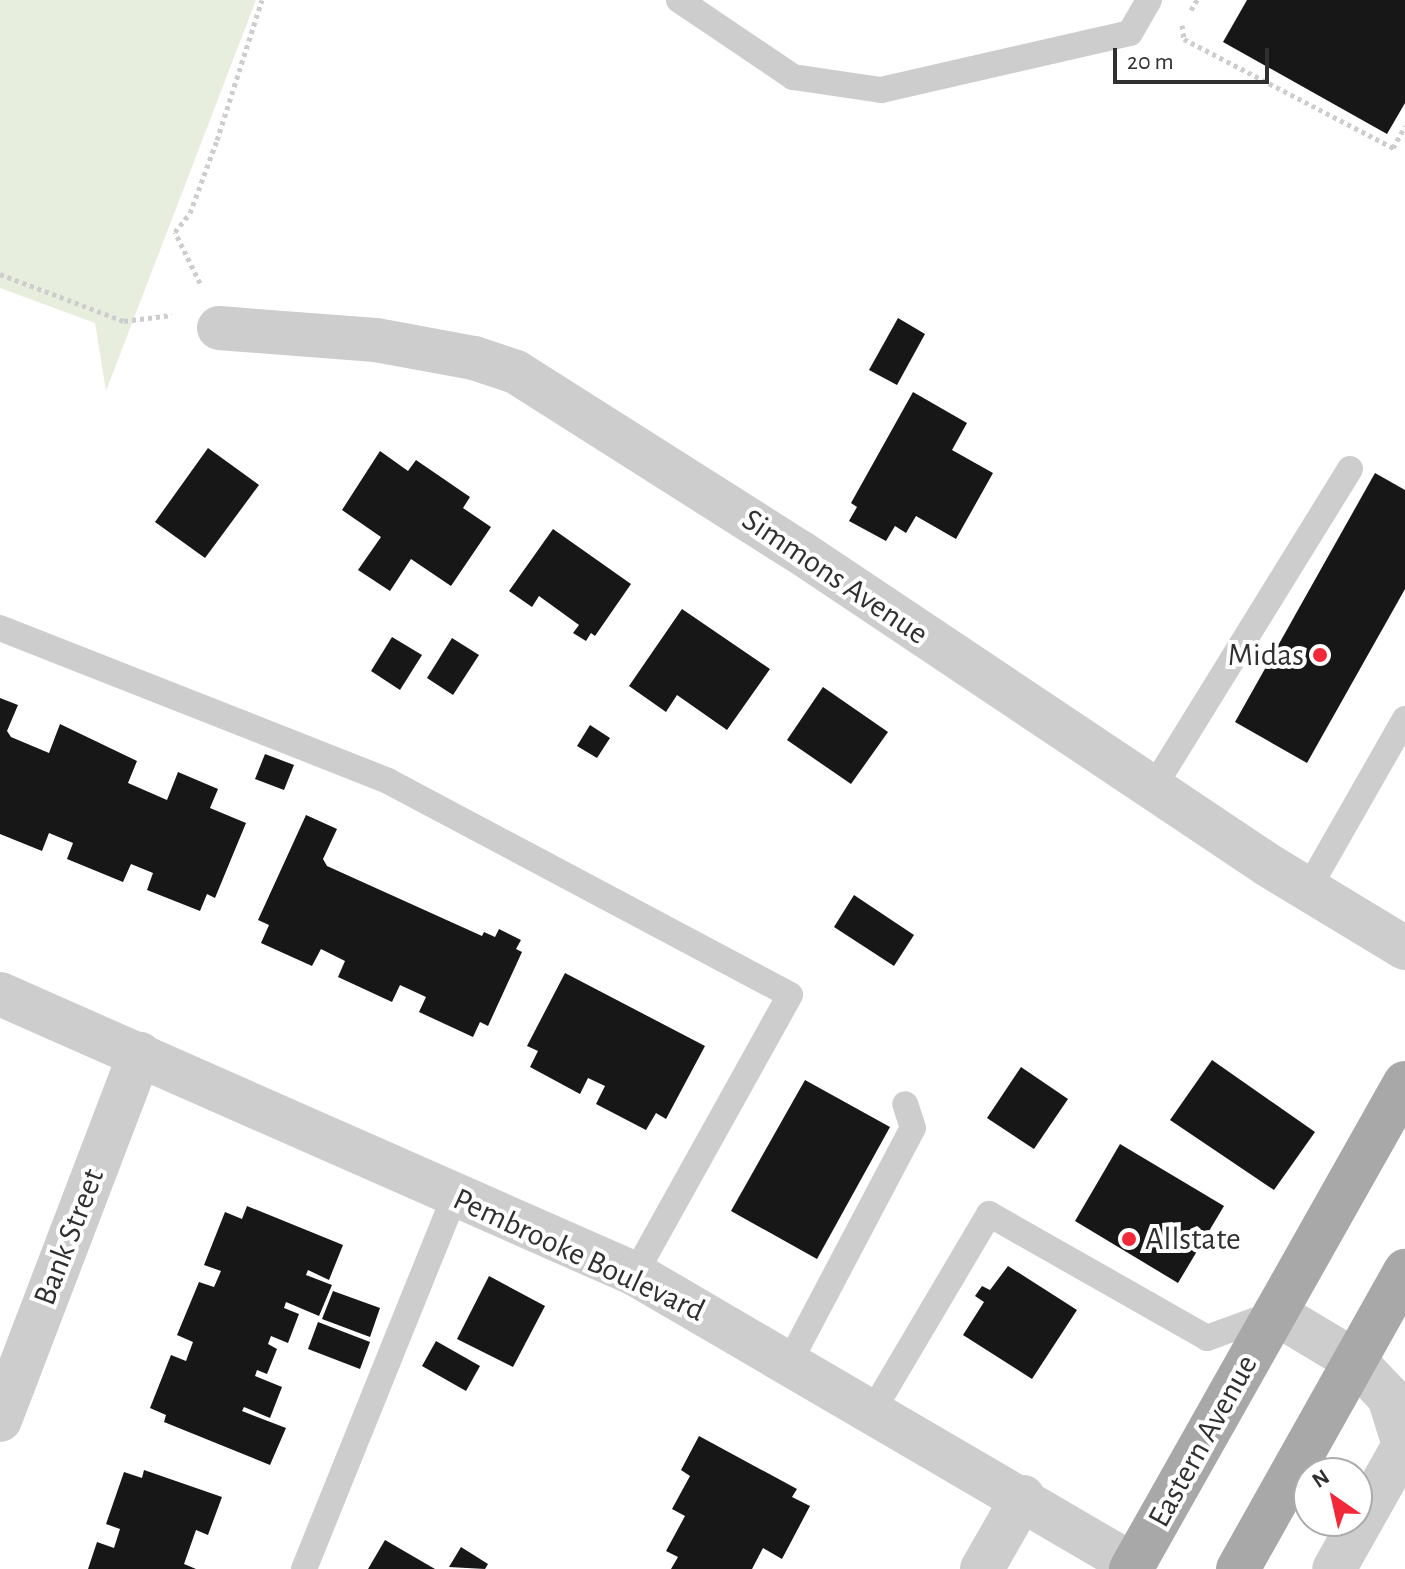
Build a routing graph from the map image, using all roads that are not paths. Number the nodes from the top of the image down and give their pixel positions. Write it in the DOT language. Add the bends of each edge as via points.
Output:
graph roads {
  1 [pos="679,0"];
  2 [pos="1149,0"];
  3 [pos="219,328"];
  4 [pos="1350,469"];
  5 [pos="0,628"];
  6 [pos="1405,719"];
  7 [pos="1153,788"];
  8 [pos="1308,889"];
  9 [pos="1405,948"];
  10 [pos="0,994"];
  11 [pos="140,1054"];
  12 [pos="1405,1083"];
  13 [pos="905,1104"];
  14 [pos="455,1196"];
  15 [pos="1405,1271"];
  16 [pos="635,1274"];
  17 [pos="1275,1313"];
  18 [pos="790,1361"];
  19 [pos="1355,1361"];
  20 [pos="872,1412"];
  21 [pos="0,1420"];
  22 [pos="1023,1497"];
  23 [pos="1134,1568"];
  24 [pos="304,1569"];
  25 [pos="982,1569"];
  26 [pos="1238,1569"];
  27 [pos="1334,1569"];
  1 -- 2 [label="lane" via="793,77 881,90 1130,33"];
  3 -- 7 [label="street, Simmons Avenue" via="376,340 474,358 516,372 800,552"];
  4 -- 7 [label="lane"];
  5 -- 16 [label="lane" via="388,781 790,995"];
  6 -- 8 [label="lane"];
  7 -- 8 [label="street, Simmons Avenue"];
  8 -- 9 [label="street, Simmons Avenue"];
  10 -- 11 [label="street, Pembrooke Boulevard"];
  11 -- 14 [label="street, Pembrooke Boulevard"];
  11 -- 21 [label="street, Bank Street"];
  12 -- 17 [label="main road, Eastern Avenue"];
  13 -- 18 [label="lane" via="913,1128"];
  14 -- 16 [label="street, Pembrooke Boulevard"];
  14 -- 24 [label="lane"];
  15 -- 19 [label="main road"];
  16 -- 18 [label="street, Pembrooke Boulevard"];
  17 -- 19 [label="street"];
  17 -- 20 [label="lane" via="1207,1338 989,1214"];
  17 -- 23 [label="main road, Eastern Avenue"];
  18 -- 20 [label="street, Pembrooke Boulevard"];
  19 -- 26 [label="main road"];
  19 -- 27 [label="street" via="1389,1397 1404,1445"];
  20 -- 22 [label="street, Pembrooke Boulevard"];
  22 -- 23 [label="street, Pembrooke Boulevard"];
  22 -- 25 [label="street"];
}
